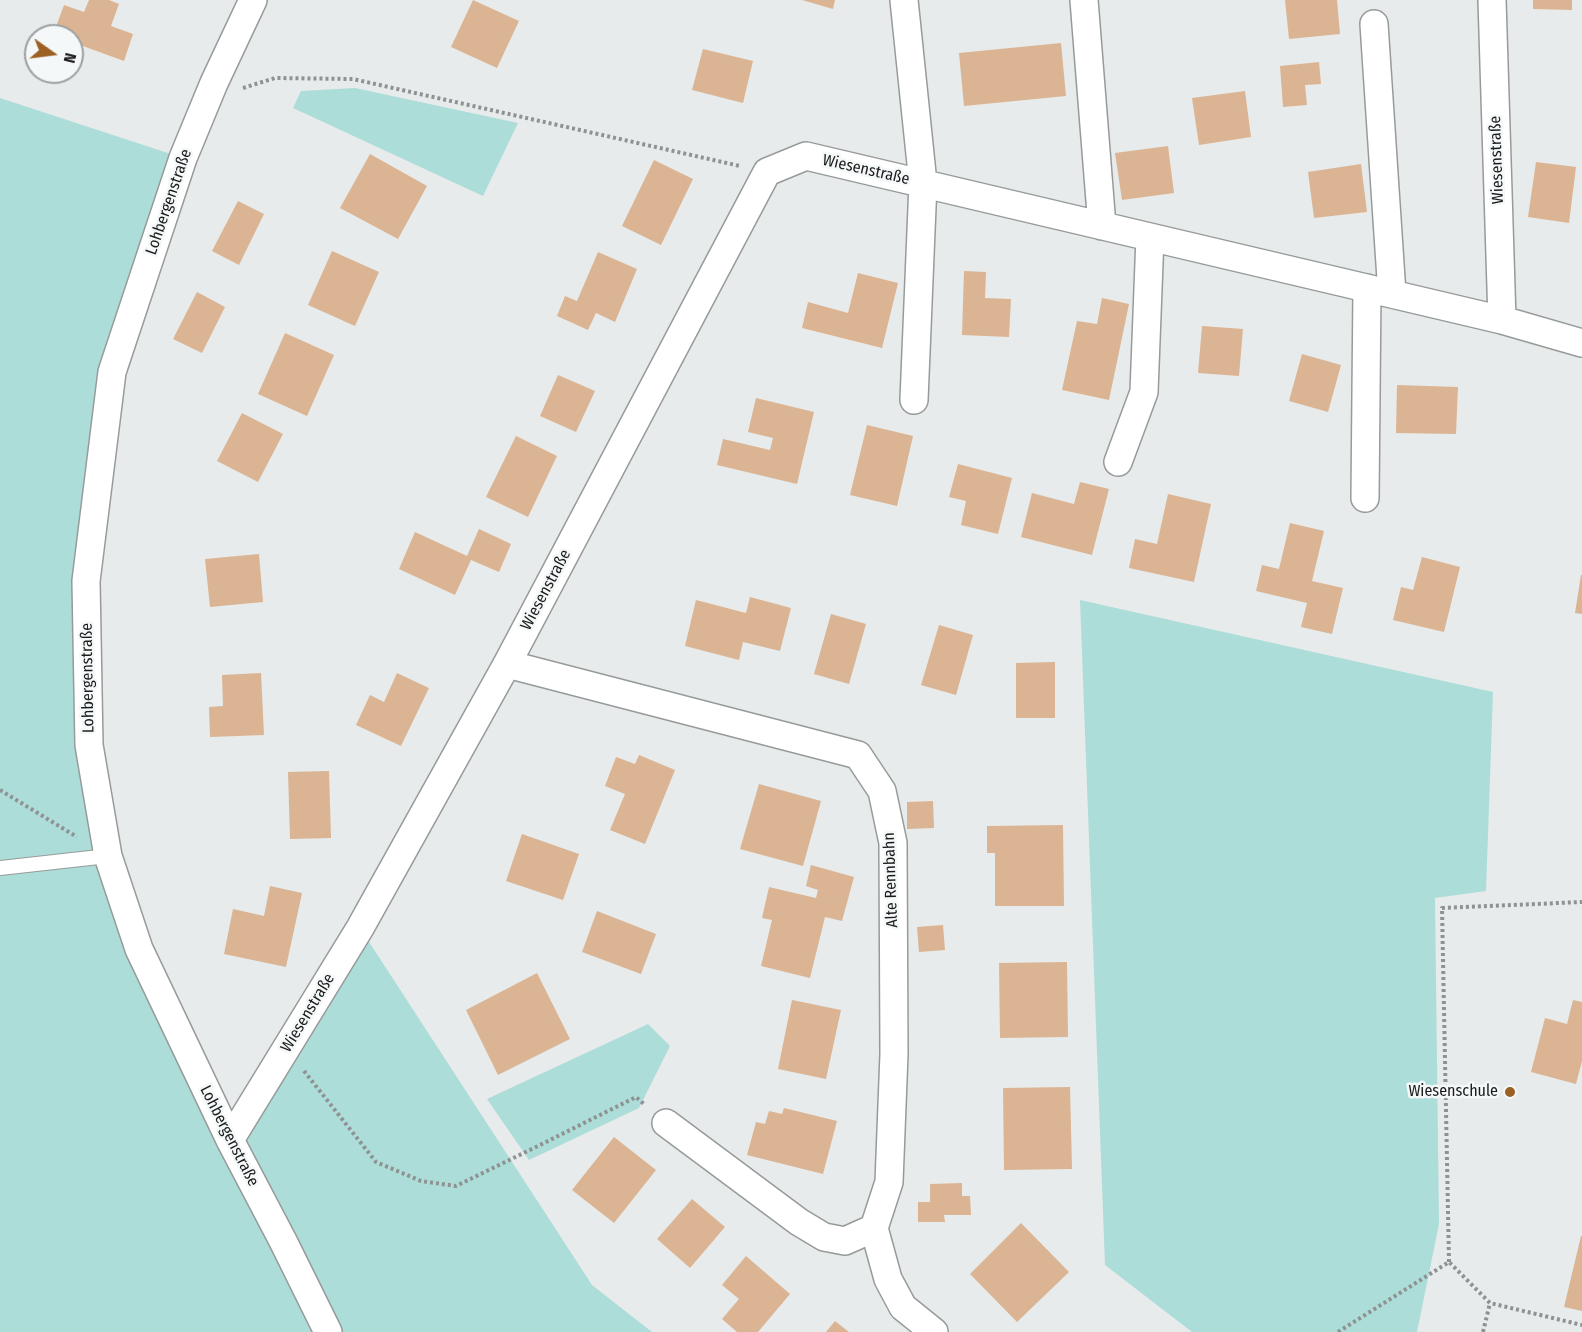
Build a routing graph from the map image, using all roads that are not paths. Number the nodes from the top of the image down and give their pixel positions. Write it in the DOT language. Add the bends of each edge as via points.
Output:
graph roads {
  1 [pos="253,0"];
  2 [pos="904,0"];
  3 [pos="1084,0"];
  4 [pos="1492,0"];
  5 [pos="1374,24"];
  6 [pos="923,183"];
  7 [pos="1102,226"];
  8 [pos="1150,237"];
  9 [pos="1379,291"];
  10 [pos="1502,320"];
  11 [pos="1582,343"];
  12 [pos="914,400"];
  13 [pos="1118,462"];
  14 [pos="1365,498"];
  15 [pos="507,664"];
  16 [pos="108,856"];
  17 [pos="0,868"];
  18 [pos="666,1123"];
  19 [pos="230,1140"];
  20 [pos="874,1228"];
  21 [pos="328,1332"];
  22 [pos="934,1332"];
  1 -- 16 [label="street, Lohbergenstraße" via="183,158 112,372 86,581 89,745"];
  2 -- 6 [label="street, Wiesenstraße"];
  3 -- 7 [label="street"];
  4 -- 10 [label="street, Wiesenstraße"];
  5 -- 9 [label="street"];
  6 -- 7 [label="street, Wiesenstraße"];
  6 -- 12 [label="street, Wiesenstraße"];
  6 -- 15 [label="street, Wiesenstraße" via="806,156 767,172"];
  7 -- 8 [label="street, Wiesenstraße"];
  8 -- 9 [label="street, Wiesenstraße"];
  8 -- 13 [label="street" via="1144,392"];
  9 -- 10 [label="street, Wiesenstraße"];
  9 -- 14 [label="street"];
  10 -- 11 [label="street, Wiesenstraße"];
  15 -- 19 [label="street, Wiesenstraße" via="360,928"];
  15 -- 20 [label="street, Alte Rennbahn" via="858,755 882,791 892,843 894,1054 889,1182"];
  16 -- 17 [label="lane"];
  16 -- 19 [label="street, Lohbergenstraße" via="139,949"];
  18 -- 20 [label="street" via="824,1237 845,1241"];
  19 -- 21 [label="street, Lohbergenstraße"];
  20 -- 22 [label="street" via="888,1279 903,1307"];
}
